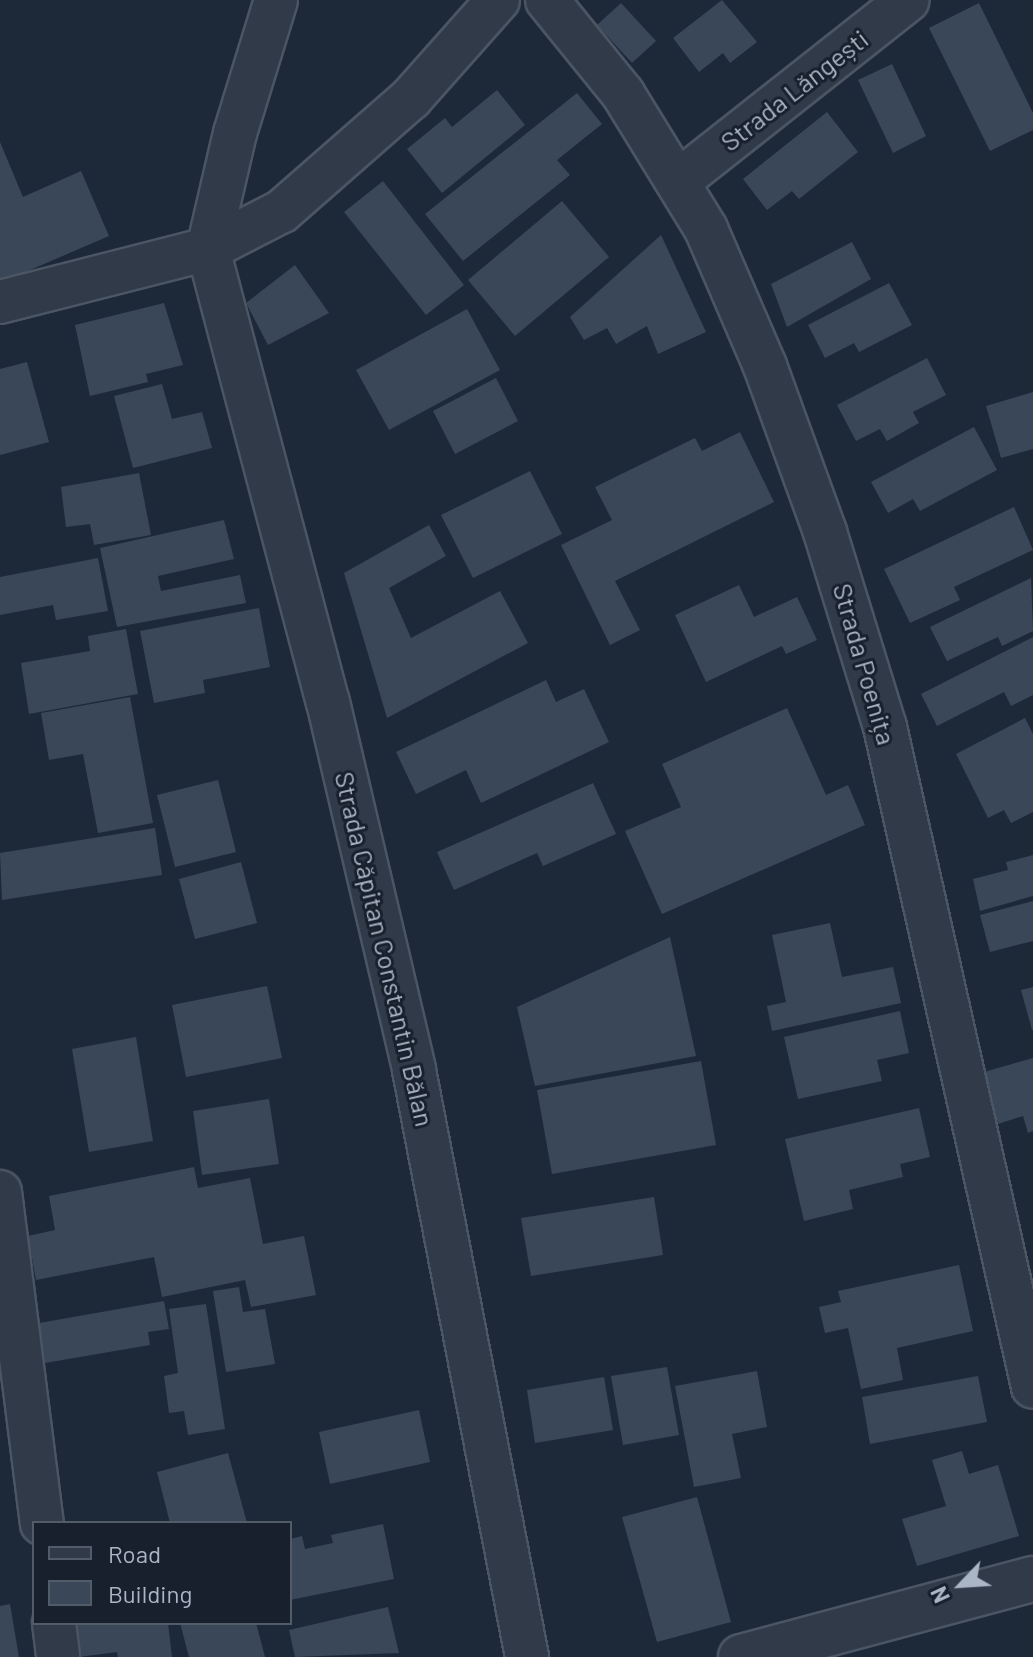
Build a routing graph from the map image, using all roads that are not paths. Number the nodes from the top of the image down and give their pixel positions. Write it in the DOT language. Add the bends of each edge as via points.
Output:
graph roads {
  1 [pos="276,0"];
  2 [pos="498,0"];
  3 [pos="547,0"];
  4 [pos="908,0"];
  5 [pos="680,180"];
  6 [pos="208,249"];
  7 [pos="0,302"];
  8 [pos="0,1192"];
  9 [pos="1033,1387"];
  10 [pos="42,1521"];
  11 [pos="1033,1579"];
  12 [pos="54,1625"];
  13 [pos="58,1657"];
  14 [pos="527,1657"];
  15 [pos="741,1657"];
  1 -- 6 [label="street" via="235,133"];
  2 -- 6 [label="street" via="411,98 311,189 282,211"];
  3 -- 5 [label="street, Strada Poenița" via="623,94"];
  4 -- 5 [label="street, Strada Lăngești"];
  5 -- 9 [label="street, Strada Poenița" via="765,366 825,532 885,727"];
  6 -- 7 [label="street"];
  6 -- 14 [label="street, Strada Căpitan Constantin Bălan" via="321,673 414,1070"];
  8 -- 10 [label="street"];
  11 -- 15 [label="street"];
  12 -- 13 [label="street"];
}
